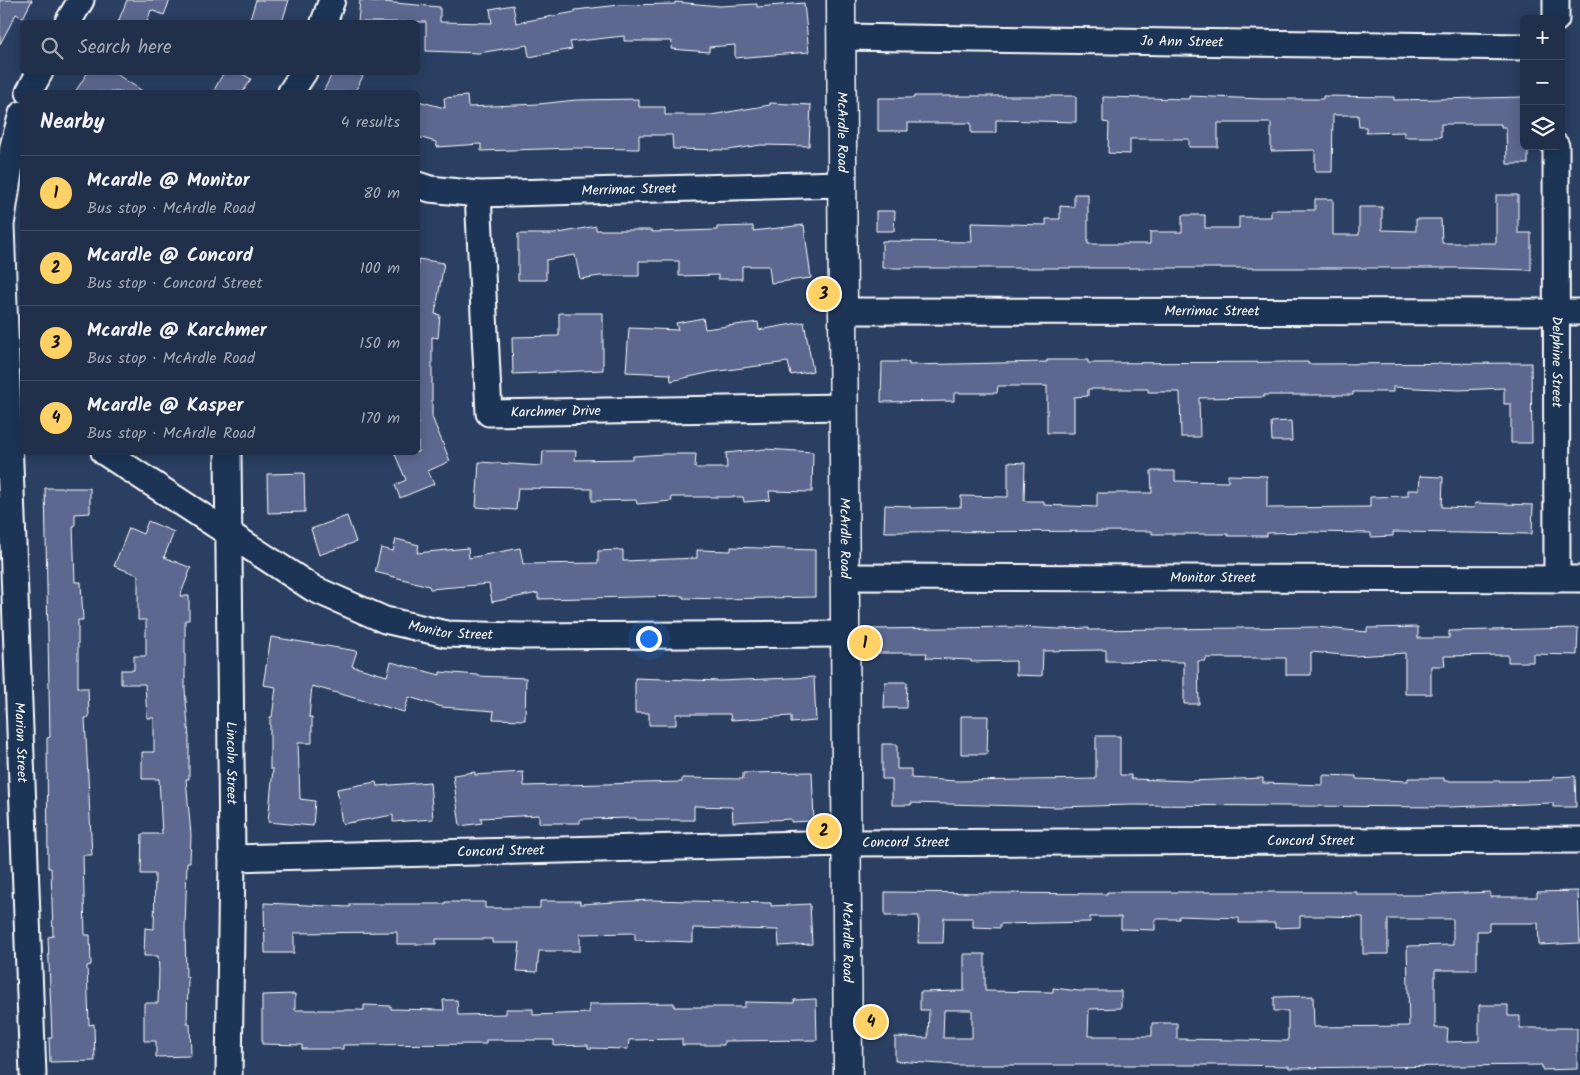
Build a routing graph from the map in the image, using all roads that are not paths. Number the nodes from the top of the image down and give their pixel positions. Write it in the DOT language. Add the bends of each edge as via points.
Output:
graph roads {
  1 [pos="81,0"];
  2 [pos="332,0"];
  3 [pos="841,0"];
  4 [pos="1556,0"];
  5 [pos="1556,15"];
  6 [pos="69,20"];
  7 [pos="325,20"];
  8 [pos="841,37"];
  9 [pos="1520,47"];
  10 [pos="38,75"];
  11 [pos="302,75"];
  12 [pos="30,90"];
  13 [pos="292,90"];
  14 [pos="20,121"];
  15 [pos="1556,150"];
  16 [pos="842,184"];
  17 [pos="420,186"];
  18 [pos="478,194"];
  19 [pos="843,311"];
  20 [pos="1568,312"];
  21 [pos="10,392"];
  22 [pos="844,407"];
  23 [pos="109,455"];
  24 [pos="228,455"];
  25 [pos="231,534"];
  26 [pos="845,577"];
  27 [pos="1569,579"];
  28 [pos="845,634"];
  29 [pos="1580,840"];
  30 [pos="846,843"];
  31 [pos="232,858"];
  32 [pos="33,1075"];
  33 [pos="229,1075"];
  34 [pos="848,1075"];
  1 -- 6 [label="street"];
  2 -- 7 [label="street"];
  3 -- 8 [label="main road, McArdle Road"];
  4 -- 5 [label="street"];
  8 -- 9 [label="street, Jo Ann Street"];
  8 -- 16 [label="main road, McArdle Road"];
  10 -- 12 [label="street"];
  11 -- 13 [label="street"];
  14 -- 21 [label="street, Marion Street" via="1,225"];
  15 -- 20 [label="street, Delphine Street"];
  16 -- 18 [label="street, Merrimac Street"];
  16 -- 19 [label="main road, McArdle Road"];
  17 -- 18 [label="street, Merrimac Street"];
  18 -- 22 [label="street, Karchmer Drive" via="489,413"];
  19 -- 20 [label="street, Merrimac Street"];
  19 -- 22 [label="main road, McArdle Road"];
  20 -- 27 [label="street, Delphine Street"];
  21 -- 32 [label="street, Marion Street"];
  22 -- 26 [label="main road, McArdle Road"];
  23 -- 25 [label="street, Monitor Street"];
  24 -- 25 [label="street, Lincoln Street"];
  25 -- 28 [label="street, Monitor Street" via="314,589 385,620 446,634"];
  25 -- 31 [label="street, Lincoln Street"];
  26 -- 27 [label="street, Monitor Street"];
  26 -- 28 [label="main road, McArdle Road"];
  28 -- 30 [label="main road, McArdle Road"];
  29 -- 30 [label="street, Concord Street"];
  30 -- 31 [label="street, Concord Street"];
  30 -- 34 [label="main road, McArdle Road"];
  31 -- 33 [label="street, Lincoln Street"];
}
